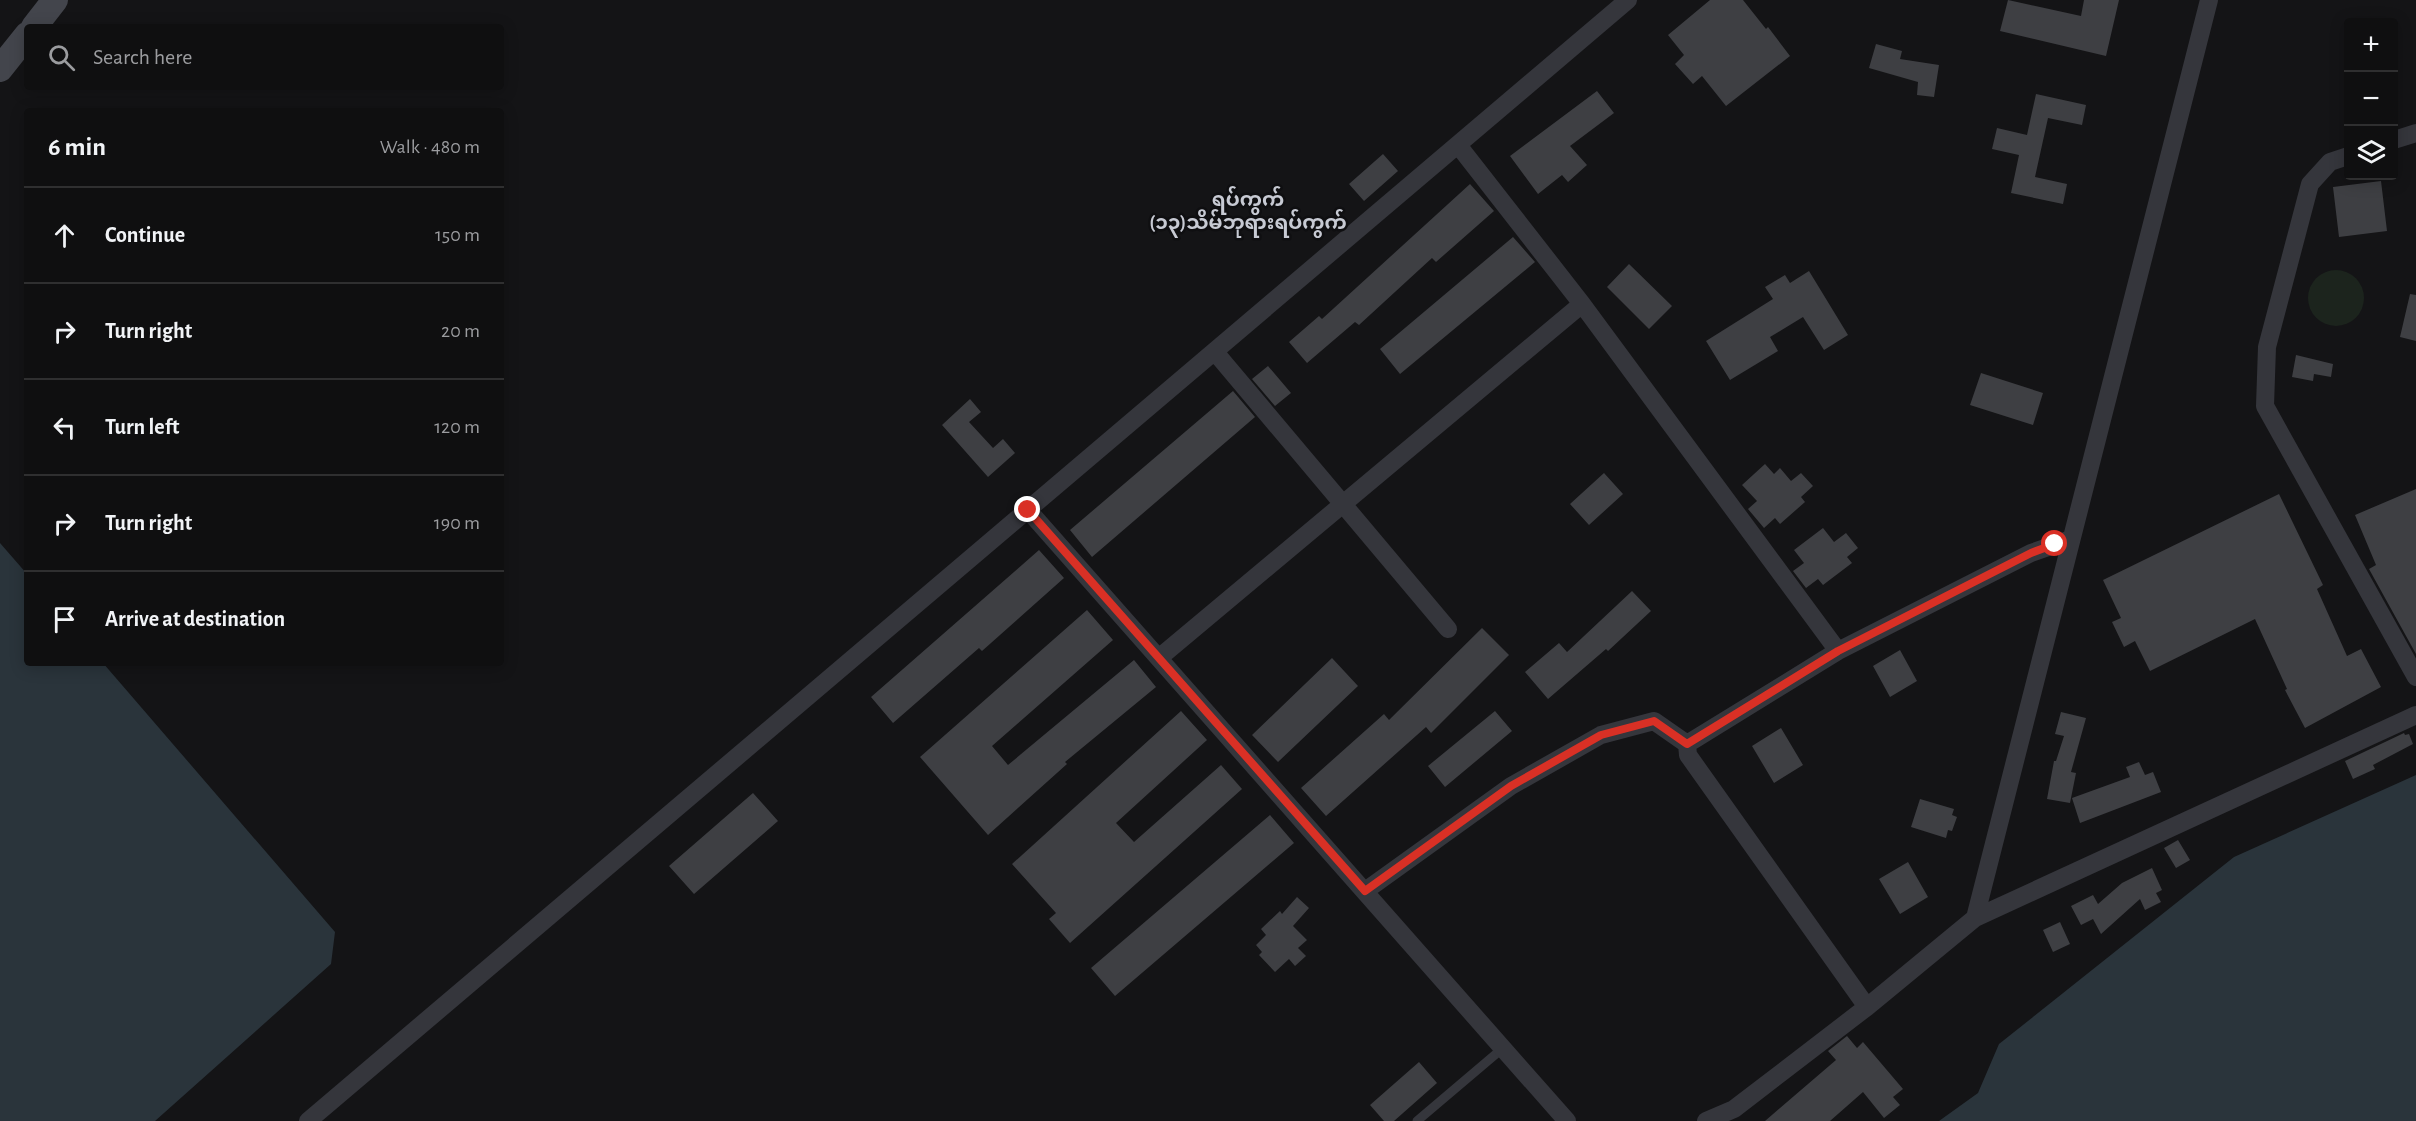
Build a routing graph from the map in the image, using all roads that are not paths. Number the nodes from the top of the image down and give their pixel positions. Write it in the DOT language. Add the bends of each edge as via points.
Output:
graph roads {
  1 [pos="55,0"];
  2 [pos="1628,0"];
  3 [pos="2209,0"];
  4 [pos="35,24"];
  5 [pos="24,39"];
  6 [pos="0,69"];
  7 [pos="2416,133"];
  8 [pos="2398,139"];
  9 [pos="1458,145"];
  10 [pos="2344,158"];
  11 [pos="1582,304"];
  12 [pos="1215,351"];
  13 [pos="1342,503"];
  14 [pos="1028,510"];
  15 [pos="2071,539"];
  16 [pos="1448,629"];
  17 [pos="1838,651"];
  18 [pos="1160,657"];
  19 [pos="2416,677"];
  20 [pos="2416,715"];
  21 [pos="1687,744"];
  22 [pos="1365,891"];
  23 [pos="1975,918"];
  24 [pos="1867,1007"];
  25 [pos="1503,1048"];
  26 [pos="308,1121"];
  27 [pos="1417,1121"];
  28 [pos="1568,1121"];
  29 [pos="1706,1121"];
  1 -- 4 [label="main road"];
  2 -- 9 [label="street"];
  3 -- 15 [label="street"];
  5 -- 6 [label="main road"];
  7 -- 8 [label="street"];
  9 -- 11 [label="street"];
  9 -- 12 [label="street"];
  10 -- 19 [label="street" via="2330,162 2310,184 2267,347 2265,406"];
  11 -- 13 [label="street"];
  11 -- 17 [label="street"];
  12 -- 13 [label="street"];
  12 -- 14 [label="street"];
  13 -- 16 [label="street"];
  13 -- 18 [label="street"];
  14 -- 18 [label="street"];
  14 -- 26 [label="street"];
  15 -- 17 [label="street" via="2031,553"];
  15 -- 23 [label="street"];
  17 -- 21 [label="street"];
  18 -- 22 [label="street"];
  20 -- 23 [label="street"];
  21 -- 22 [label="street" via="1654,721 1601,735 1511,786"];
  21 -- 24 [label="street" via="1688,754"];
  22 -- 25 [label="street"];
  23 -- 24 [label="street"];
  24 -- 29 [label="street" via="1734,1109"];
  25 -- 27 [label="lane"];
  25 -- 28 [label="street"];
}
